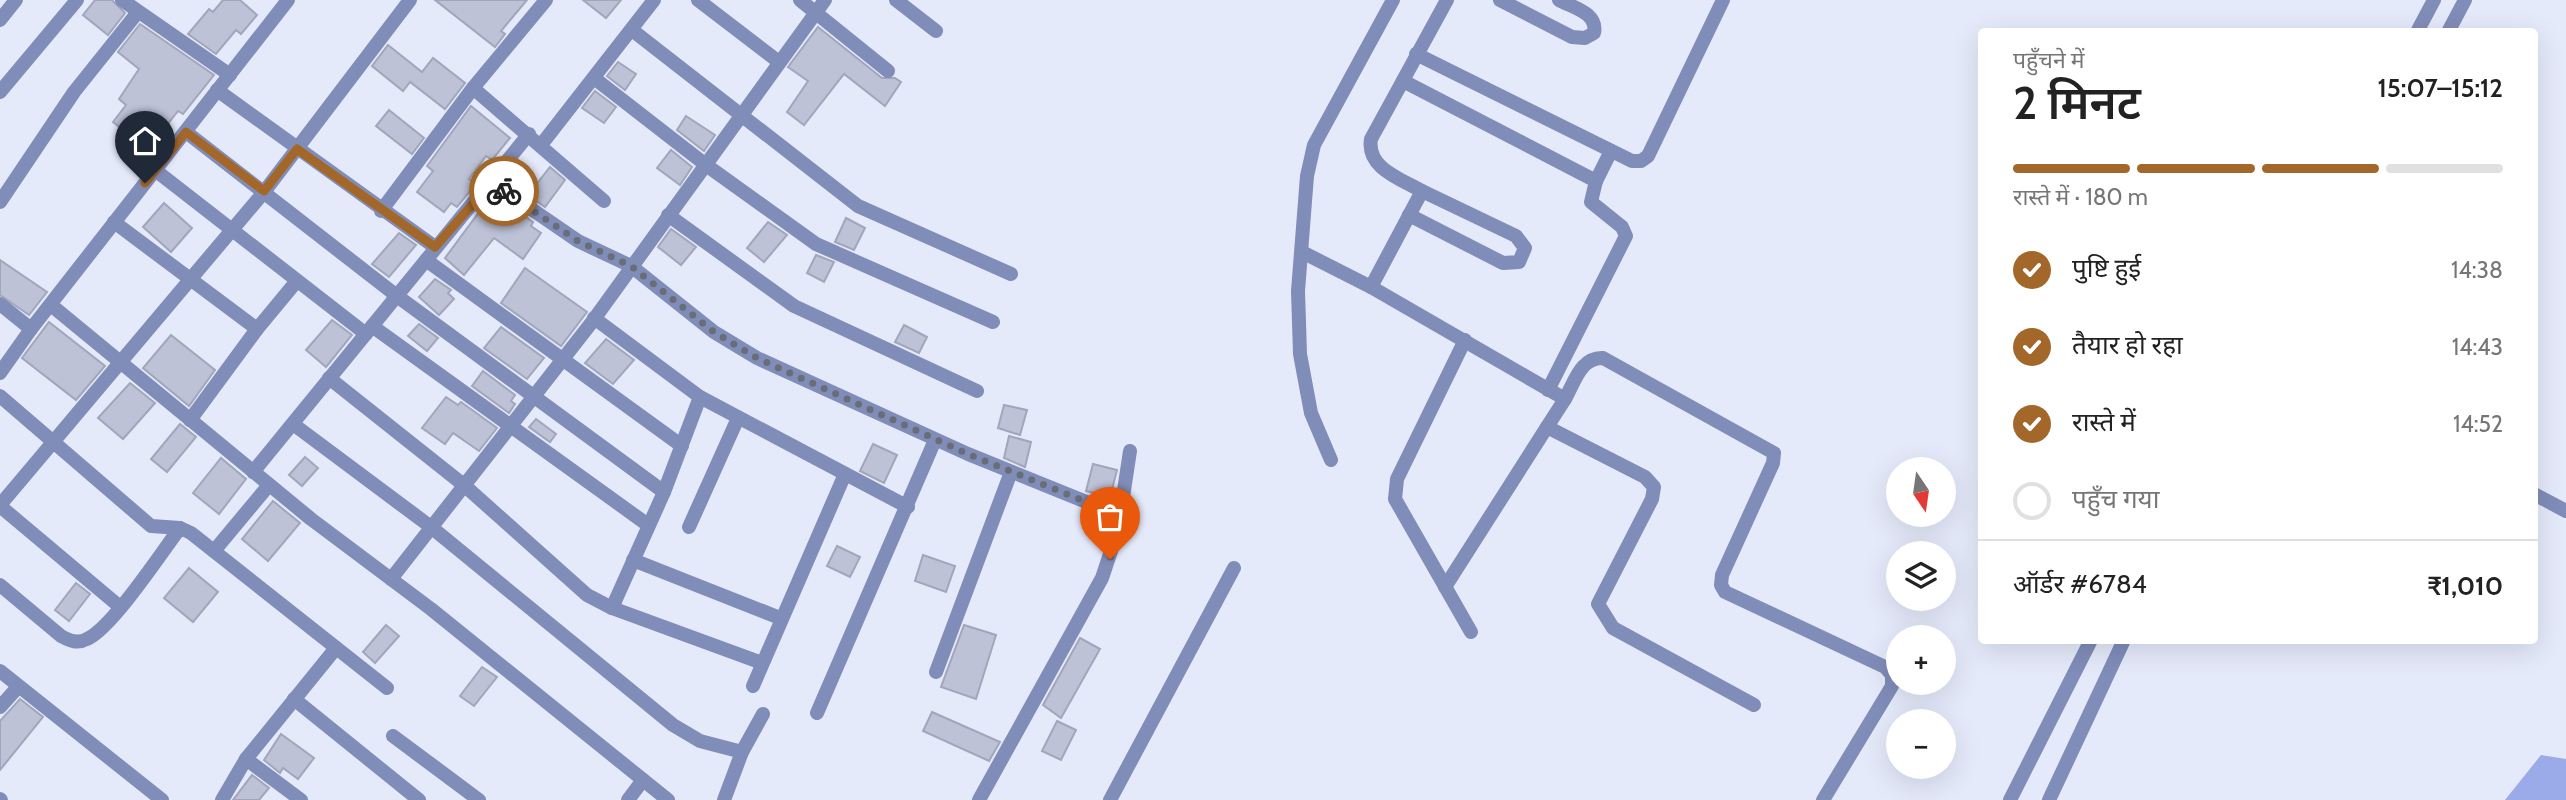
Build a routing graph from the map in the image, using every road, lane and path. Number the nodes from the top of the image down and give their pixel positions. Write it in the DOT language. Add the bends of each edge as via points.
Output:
graph roads {
  1 [pos="16,0"];
  2 [pos="77,0"];
  3 [pos="122,0"];
  4 [pos="288,0"];
  5 [pos="410,0"];
  6 [pos="546,0"];
  7 [pos="654,0"];
  8 [pos="698,0"];
  9 [pos="800,0"];
  10 [pos="896,0"];
  11 [pos="1393,0"];
  12 [pos="1447,0"];
  13 [pos="1500,0"];
  14 [pos="1559,0"];
  15 [pos="1723,0"];
  16 [pos="2434,0"];
  17 [pos="2465,0"];
  18 [pos="820,6"];
  19 [pos="138,12"];
  20 [pos="0,20"];
  21 [pos="2419,28"];
  22 [pos="2450,28"];
  23 [pos="632,30"];
  24 [pos="936,31"];
  25 [pos="1416,54"];
  26 [pos="779,62"];
  27 [pos="888,71"];
  28 [pos="230,75"];
  29 [pos="594,78"];
  30 [pos="1402,81"];
  31 [pos="473,88"];
  32 [pos="217,90"];
  33 [pos="0,92"];
  34 [pos="742,116"];
  35 [pos="186,132"];
  36 [pos="529,134"];
  37 [pos="541,145"];
  38 [pos="297,149"];
  39 [pos="1611,151"];
  40 [pos="706,165"];
  41 [pos="155,170"];
  42 [pos="1596,181"];
  43 [pos="492,182"];
  44 [pos="264,191"];
  45 [pos="1422,191"];
  46 [pos="604,201"];
  47 [pos="0,202"];
  48 [pos="381,211"];
  49 [pos="668,215"];
  50 [pos="1409,215"];
  51 [pos="114,222"];
  52 [pos="231,232"];
  53 [pos="435,247"];
  54 [pos="1302,252"];
  55 [pos="426,260"];
  56 [pos="631,266"];
  57 [pos="1011,274"];
  58 [pos="190,279"];
  59 [pos="296,282"];
  60 [pos="1371,287"];
  61 [pos="397,296"];
  62 [pos="0,303"];
  63 [pos="51,305"];
  64 [pos="594,318"];
  65 [pos="993,322"];
  66 [pos="31,329"];
  67 [pos="257,329"];
  68 [pos="369,330"];
  69 [pos="1465,340"];
  70 [pos="562,360"];
  71 [pos="122,362"];
  72 [pos="0,373"];
  73 [pos="329,378"];
  74 [pos="1548,390"];
  75 [pos="977,391"];
  76 [pos="0,396"];
  77 [pos="535,396"];
  78 [pos="700,397"];
  79 [pos="1565,398"];
  80 [pos="738,418"];
  81 [pos="190,421"];
  82 [pos="293,424"];
  83 [pos="510,426"];
  84 [pos="1547,427"];
  85 [pos="935,440"];
  86 [pos="54,442"];
  87 [pos="682,446"];
  88 [pos="1129,451"];
  89 [pos="1331,460"];
  90 [pos="253,472"];
  91 [pos="1011,472"];
  92 [pos="845,474"];
  93 [pos="269,485"];
  94 [pos="465,486"];
  95 [pos="664,492"];
  96 [pos="2538,496"];
  97 [pos="0,505"];
  98 [pos="908,507"];
  99 [pos="2566,511"];
  100 [pos="1121,516"];
  101 [pos="648,525"];
  102 [pos="430,527"];
  103 [pos="689,527"];
  104 [pos="180,528"];
  105 [pos="214,551"];
  106 [pos="633,560"];
  107 [pos="1234,568"];
  108 [pos="391,579"];
  109 [pos="0,585"];
  110 [pos="1445,587"];
  111 [pos="119,607"];
  112 [pos="612,608"];
  113 [pos="780,618"];
  114 [pos="1471,632"];
  115 [pos="2089,644"];
  116 [pos="2122,644"];
  117 [pos="336,648"];
  118 [pos="762,663"];
  119 [pos="0,671"];
  120 [pos="936,672"];
  121 [pos="753,686"];
  122 [pos="19,687"];
  123 [pos="387,688"];
  124 [pos="293,699"];
  125 [pos="1754,705"];
  126 [pos="0,707"];
  127 [pos="817,713"];
  128 [pos="763,715"];
  129 [pos="393,736"];
  130 [pos="742,752"];
  131 [pos="246,759"];
  132 [pos="643,780"];
  133 [pos="162,800"];
  134 [pos="222,800"];
  135 [pos="302,800"];
  136 [pos="419,800"];
  137 [pos="480,800"];
  138 [pos="628,800"];
  139 [pos="668,800"];
  140 [pos="724,800"];
  141 [pos="979,800"];
  142 [pos="1110,800"];
  143 [pos="1823,800"];
  144 [pos="2010,800"];
  145 [pos="2049,800"];
  1 -- 20 [label="street"];
  2 -- 33 [label="street"];
  3 -- 19 [label="street"];
  4 -- 28 [label="street"];
  5 -- 38 [label="street"];
  6 -- 31 [label="street"];
  7 -- 23 [label="street"];
  8 -- 26 [label="street"];
  9 -- 18 [label="street"];
  10 -- 24 [label="street"];
  11 -- 54 [label="street" via="1314,145 1307,176"];
  12 -- 25 [label="street"];
  13 -- 14 [label="street" via="1572,37 1594,33 1592,18"];
  15 -- 39 [label="street" via="1648,156 1632,161"];
  16 -- 21 [label="street"];
  17 -- 22 [label="street"];
  18 -- 26 [label="street"];
  18 -- 27 [label="street"];
  19 -- 28 [label="street"];
  19 -- 47 [label="street" via="74,92"];
  23 -- 29 [label="street"];
  23 -- 34 [label="street"];
  25 -- 30 [label="street"];
  25 -- 39 [label="street"];
  26 -- 34 [label="street"];
  28 -- 32 [label="street"];
  29 -- 37 [label="street"];
  29 -- 40 [label="street"];
  30 -- 42 [label="street"];
  30 -- 45 [label="street" via="1369,151 1375,162"];
  31 -- 36 [label="street"];
  31 -- 48 [label="street"];
  32 -- 35 [label="street"];
  32 -- 38 [label="street"];
  34 -- 40 [label="street"];
  34 -- 57 [label="street" via="858,206"];
  35 -- 41 [label="street"];
  35 -- 44 [label="street"];
  36 -- 37 [label="street"];
  36 -- 43 [label="street"];
  37 -- 46 [label="street"];
  38 -- 44 [label="street"];
  38 -- 48 [label="street"];
  39 -- 42 [label="street"];
  40 -- 49 [label="street"];
  40 -- 65 [label="street" via="816,244"];
  41 -- 51 [label="street"];
  41 -- 52 [label="street"];
  42 -- 74 [label="street" via="1591,202 1626,236"];
  43 -- 53 [label="street"];
  43 -- 56 [label="street" via="578,241"];
  44 -- 52 [label="street"];
  44 -- 61 [label="street"];
  45 -- 50 [label="street"];
  45 -- 50 [label="street" via="1516,236 1525,248 1519,262 1503,264"];
  48 -- 53 [label="street"];
  49 -- 56 [label="street"];
  49 -- 75 [label="street" via="794,306"];
  50 -- 60 [label="street"];
  51 -- 58 [label="street"];
  51 -- 63 [label="street"];
  52 -- 58 [label="street"];
  52 -- 59 [label="street"];
  53 -- 55 [label="street"];
  54 -- 60 [label="street"];
  54 -- 89 [label="street" via="1298,291 1304,386"];
  55 -- 61 [label="street"];
  55 -- 70 [label="street"];
  56 -- 64 [label="street"];
  56 -- 85 [label="street" via="738,348"];
  58 -- 67 [label="street"];
  58 -- 71 [label="street"];
  59 -- 67 [label="street"];
  59 -- 68 [label="street"];
  60 -- 69 [label="street"];
  61 -- 68 [label="street"];
  61 -- 77 [label="street"];
  62 -- 66 [label="street"];
  63 -- 66 [label="street"];
  63 -- 71 [label="street"];
  64 -- 70 [label="street"];
  64 -- 78 [label="street"];
  66 -- 72 [label="street"];
  67 -- 81 [label="street"];
  68 -- 73 [label="street"];
  68 -- 83 [label="street"];
  69 -- 74 [label="street"];
  69 -- 110 [label="street" via="1397,479 1395,499"];
  70 -- 77 [label="street"];
  70 -- 87 [label="street"];
  71 -- 81 [label="street"];
  71 -- 86 [label="street"];
  73 -- 82 [label="street"];
  73 -- 94 [label="street"];
  74 -- 79 [label="street"];
  76 -- 86 [label="street"];
  77 -- 83 [label="street"];
  77 -- 95 [label="street"];
  78 -- 80 [label="street"];
  78 -- 87 [label="street"];
  79 -- 84 [label="street"];
  79 -- 143 [label="street" via="1585,363 1603,358 1774,453 1721,585 1725,592 1885,667 1892,675 1892,686"];
  80 -- 92 [label="street"];
  80 -- 103 [label="street"];
  81 -- 90 [label="street"];
  82 -- 90 [label="street"];
  82 -- 102 [label="street"];
  83 -- 94 [label="street"];
  83 -- 101 [label="street"];
  84 -- 110 [label="street"];
  84 -- 125 [label="street" via="1645,477 1654,488 1598,604 1603,615 1613,628"];
  85 -- 91 [label="street"];
  85 -- 98 [label="street"];
  86 -- 97 [label="street"];
  86 -- 104 [label="street" via="151,526"];
  87 -- 95 [label="street"];
  88 -- 100 [label="street"];
  90 -- 93 [label="street"];
  91 -- 100 [label="street"];
  91 -- 120 [label="street"];
  92 -- 98 [label="street"];
  92 -- 113 [label="street"];
  93 -- 105 [label="street"];
  93 -- 108 [label="street"];
  94 -- 102 [label="street"];
  94 -- 112 [label="street" via="576,587"];
  95 -- 101 [label="street"];
  96 -- 99 [label="street"];
  97 -- 111 [label="street"];
  98 -- 127 [label="street"];
  100 -- 141 [label="street" via="1102,578"];
  101 -- 106 [label="street"];
  102 -- 108 [label="street"];
  102 -- 130 [label="street" via="673,725 700,741"];
  104 -- 105 [label="street"];
  104 -- 111 [label="street"];
  105 -- 117 [label="street"];
  106 -- 112 [label="street"];
  106 -- 113 [label="street"];
  107 -- 142 [label="street"];
  108 -- 132 [label="street"];
  109 -- 111 [label="street" via="73,642 95,634"];
  110 -- 114 [label="street"];
  112 -- 118 [label="street"];
  113 -- 118 [label="street"];
  115 -- 144 [label="street"];
  116 -- 145 [label="street"];
  117 -- 123 [label="street"];
  117 -- 124 [label="street"];
  118 -- 121 [label="street"];
  119 -- 122 [label="street"];
  122 -- 126 [label="street"];
  122 -- 133 [label="street"];
  124 -- 131 [label="street"];
  124 -- 136 [label="street"];
  128 -- 130 [label="street"];
  129 -- 137 [label="street"];
  130 -- 140 [label="street"];
  131 -- 134 [label="street"];
  131 -- 135 [label="street"];
  132 -- 138 [label="street"];
  132 -- 139 [label="street"];
}
